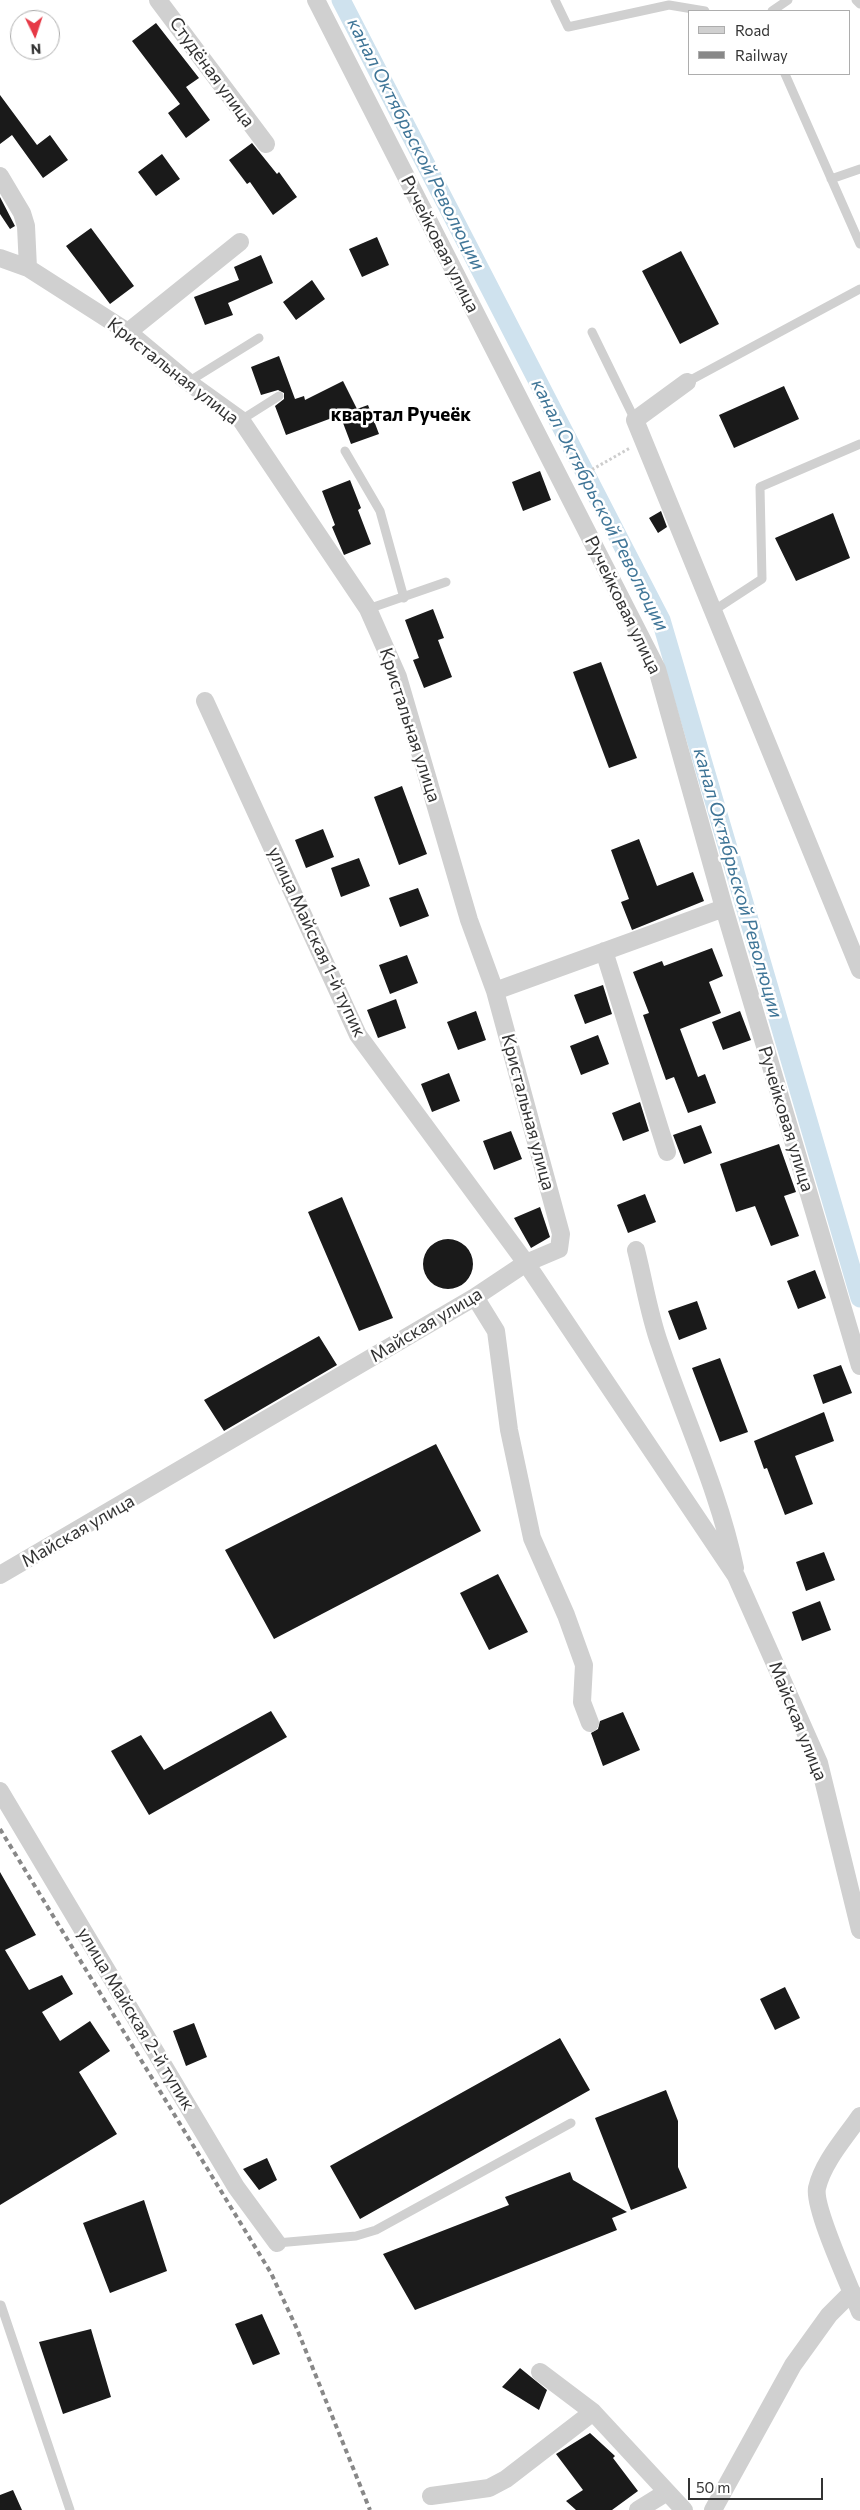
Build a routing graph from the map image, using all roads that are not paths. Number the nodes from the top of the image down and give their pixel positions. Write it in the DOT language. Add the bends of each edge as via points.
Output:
graph roads {
  1 [pos="158,0"];
  2 [pos="316,0"];
  3 [pos="554,0"];
  4 [pos="788,0"];
  5 [pos="856,0"];
  6 [pos="860,4"];
  7 [pos="699,10"];
  8 [pos="773,10"];
  9 [pos="785,75"];
  10 [pos="266,144"];
  11 [pos="860,169"];
  12 [pos="0,176"];
  13 [pos="831,179"];
  14 [pos="240,242"];
  15 [pos="860,244"];
  16 [pos="0,258"];
  17 [pos="28,268"];
  18 [pos="860,289"];
  19 [pos="128,332"];
  20 [pos="592,332"];
  21 [pos="259,338"];
  22 [pos="188,382"];
  23 [pos="687,382"];
  24 [pos="280,396"];
  25 [pos="241,420"];
  26 [pos="635,420"];
  27 [pos="860,444"];
  28 [pos="345,451"];
  29 [pos="446,582"];
  30 [pos="404,598"];
  31 [pos="368,609"];
  32 [pos="714,611"];
  33 [pos="205,701"];
  34 [pos="724,908"];
  35 [pos="604,951"];
  36 [pos="860,970"];
  37 [pos="495,991"];
  38 [pos="667,1152"];
  39 [pos="636,1250"];
  40 [pos="526,1263"];
  41 [pos="474,1297"];
  42 [pos="860,1366"];
  43 [pos="0,1575"];
  44 [pos="736,1576"];
  45 [pos="590,1723"];
  46 [pos="0,1791"];
  47 [pos="860,1930"];
  48 [pos="860,2116"];
  49 [pos="571,2123"];
  50 [pos="277,2243"];
  51 [pos="852,2292"];
  52 [pos="1,2304"];
  53 [pos="860,2312"];
  54 [pos="540,2372"];
  55 [pos="593,2412"];
  56 [pos="667,2492"];
  57 [pos="431,2496"];
  58 [pos="70,2510"];
  59 [pos="638,2510"];
  60 [pos="684,2510"];
  61 [pos="714,2510"];
  1 -- 10 [label="street, Студёная улица"];
  2 -- 34 [label="street, Ручейковая улица" via="657,669"];
  3 -- 7 [label="lane" via="568,28 669,5"];
  4 -- 8 [label="lane"];
  5 -- 6 [label="lane"];
  9 -- 13 [label="lane"];
  11 -- 13 [label="lane"];
  12 -- 17 [label="street" via="26,226"];
  13 -- 15 [label="lane"];
  14 -- 19 [label="street"];
  16 -- 17 [label="street, Кристальная улица"];
  17 -- 19 [label="street, Кристальная улица"];
  18 -- 23 [label="lane"];
  19 -- 22 [label="street, Кристальная улица"];
  20 -- 26 [label="lane"];
  21 -- 22 [label="lane"];
  22 -- 25 [label="street, Кристальная улица"];
  23 -- 26 [label="street"];
  24 -- 25 [label="lane"];
  25 -- 31 [label="street, Кристальная улица"];
  26 -- 32 [label="street"];
  27 -- 32 [label="lane" via="760,487 762,579"];
  28 -- 30 [label="lane" via="380,511"];
  29 -- 30 [label="lane"];
  30 -- 31 [label="lane"];
  31 -- 37 [label="street, Кристальная улица" via="398,677 469,920"];
  32 -- 36 [label="street"];
  33 -- 40 [label="street, улица Майская 1-й тупик" via="358,1035"];
  34 -- 35 [label="street"];
  34 -- 42 [label="street, Ручейковая улица"];
  35 -- 37 [label="street"];
  35 -- 38 [label="street"];
  37 -- 40 [label="street, Кристальная улица" via="561,1234 559,1250"];
  39 -- 44 [label="street, Майская улица" via="659,1344 728,1535"];
  40 -- 41 [label="street, Майская улица"];
  40 -- 44 [label="street, Майская улица"];
  41 -- 43 [label="street, Майская улица"];
  41 -- 45 [label="street" via="496,1331 509,1430 532,1538 584,1665 582,1702"];
  44 -- 47 [label="street, Майская улица" via="819,1763"];
  46 -- 50 [label="street, улица Майская 2-й тупик" via="236,2187"];
  48 -- 51 [label="street" via="822,2173 816,2191 819,2209"];
  49 -- 50 [label="lane" via="376,2230 356,2236"];
  51 -- 53 [label="street"];
  51 -- 61 [label="street" via="829,2315 793,2365"];
  52 -- 58 [label="lane"];
  54 -- 55 [label="street"];
  55 -- 56 [label="street"];
  55 -- 57 [label="street" via="506,2479 489,2488"];
  56 -- 59 [label="street"];
  56 -- 60 [label="street"];
}
